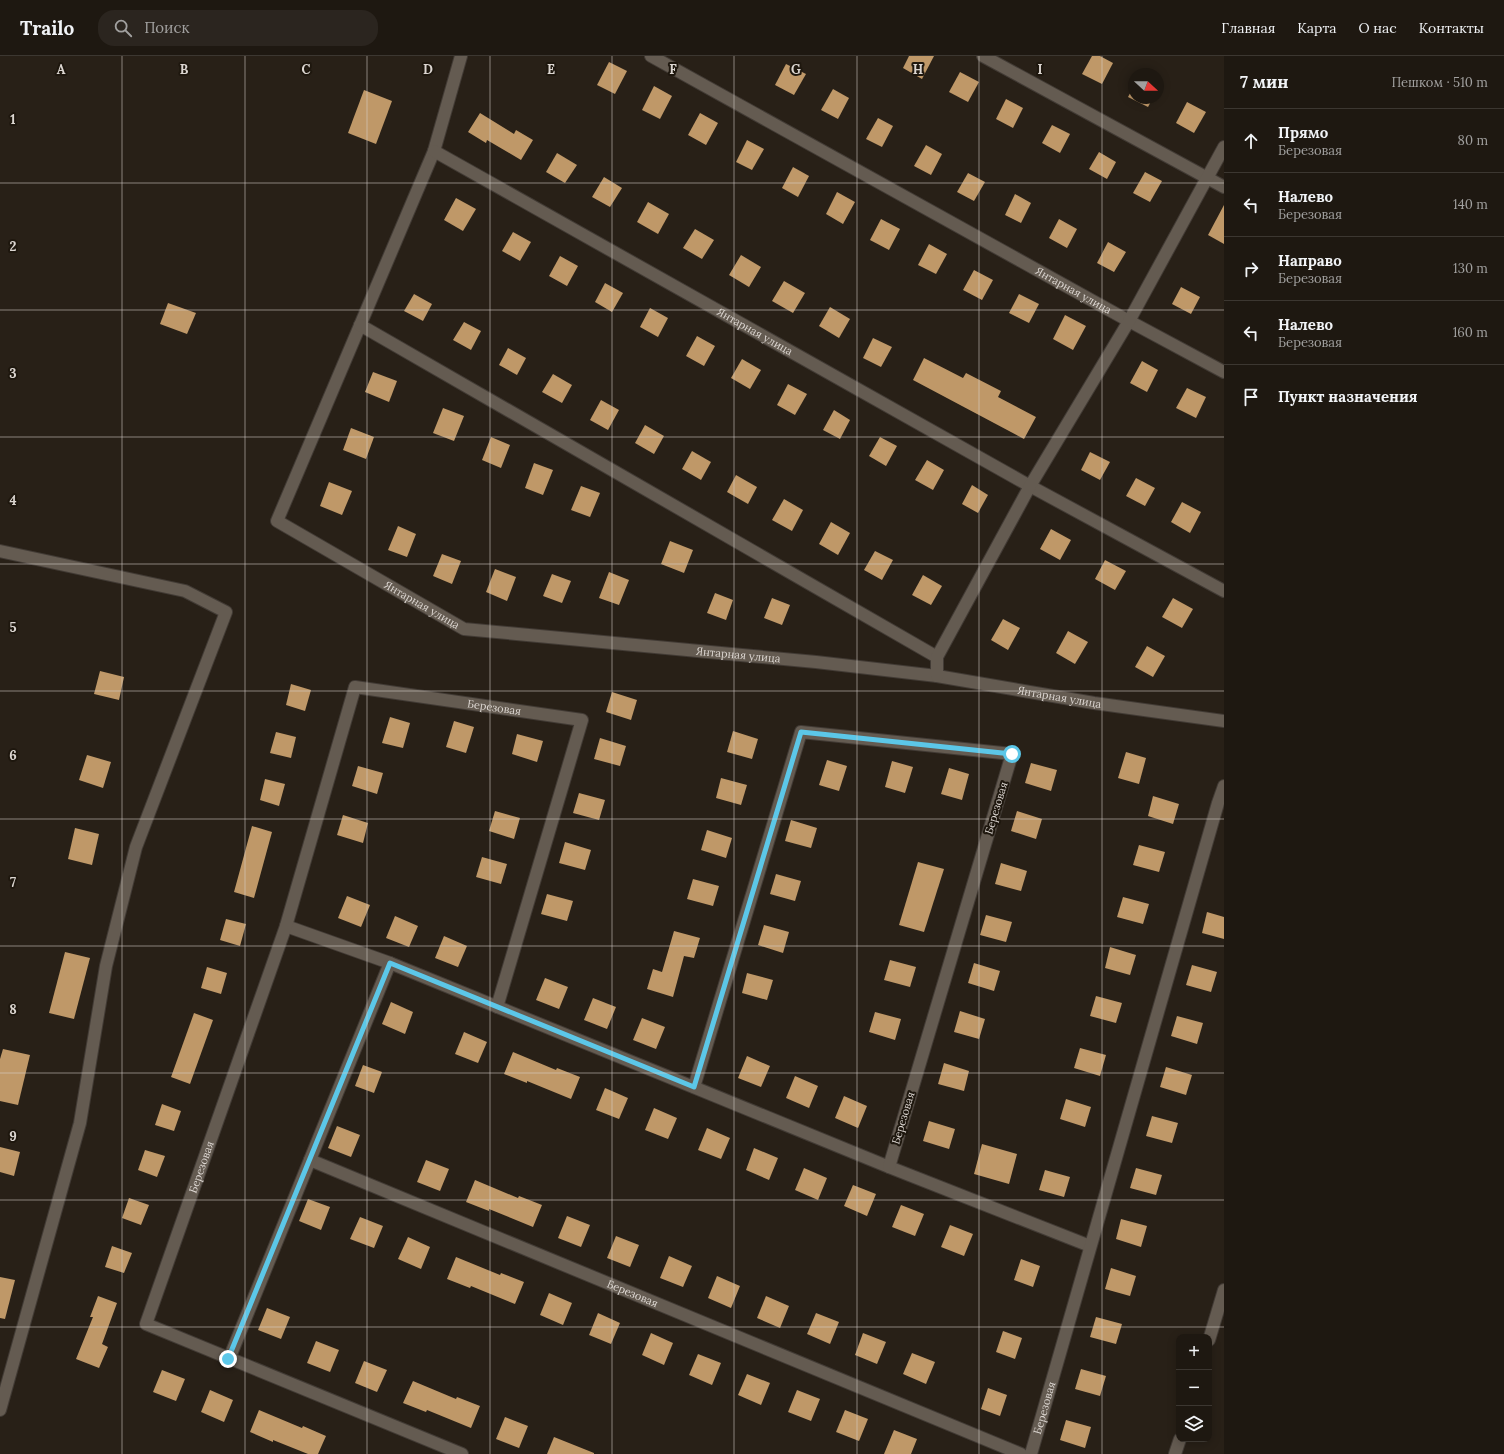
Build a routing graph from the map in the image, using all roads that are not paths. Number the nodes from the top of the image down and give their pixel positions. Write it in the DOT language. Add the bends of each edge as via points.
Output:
graph roads {
  1 [pos="461,56"];
  2 [pos="651,56"];
  3 [pos="983,56"];
  4 [pos="1224,147"];
  5 [pos="434,151"];
  6 [pos="1207,178"];
  7 [pos="1224,187"];
  8 [pos="1130,321"];
  9 [pos="360,325"];
  10 [pos="1224,372"];
  11 [pos="1030,486"];
  12 [pos="0,551"];
  13 [pos="1224,591"];
  14 [pos="937,657"];
  15 [pos="937,676"];
  16 [pos="1224,720"];
  17 [pos="1224,786"];
  18 [pos="286,926"];
  19 [pos="390,963"];
  20 [pos="498,1007"];
  21 [pos="694,1087"];
  22 [pos="310,1160"];
  23 [pos="888,1167"];
  24 [pos="1090,1246"];
  25 [pos="1224,1290"];
  26 [pos="1211,1334"];
  27 [pos="228,1359"];
  28 [pos="0,1410"];
  29 [pos="1179,1442"];
  30 [pos="462,1454"];
  31 [pos="1021,1454"];
  32 [pos="1031,1454"];
  33 [pos="1175,1454"];
  1 -- 5 [label="street"];
  2 -- 8 [label="street, Янтарная улица"];
  3 -- 6 [label="street"];
  4 -- 6 [label="street"];
  5 -- 9 [label="street"];
  5 -- 11 [label="street, Янтарная улица"];
  6 -- 7 [label="street"];
  6 -- 8 [label="street"];
  8 -- 10 [label="street, Янтарная улица"];
  8 -- 11 [label="street"];
  9 -- 14 [label="street"];
  9 -- 15 [label="street, Янтарная улица" via="277,521 464,629 808,661"];
  11 -- 13 [label="street, Янтарная улица"];
  11 -- 14 [label="street"];
  12 -- 28 [label="street" via="185,591 226,612 136,847 106,966 80,1123"];
  14 -- 15 [label="street"];
  15 -- 16 [label="street, Янтарная улица" via="1094,703"];
  17 -- 24 [label="street, Березовая"];
  18 -- 19 [label="street"];
  18 -- 20 [label="street, Березовая" via="355,687 582,720"];
  18 -- 27 [label="street, Березовая" via="146,1324"];
  19 -- 20 [label="street"];
  19 -- 22 [label="street"];
  20 -- 21 [label="street"];
  21 -- 23 [label="street"];
  21 -- 23 [label="street, Березовая" via="801,732 1012,754"];
  22 -- 27 [label="street"];
  22 -- 31 [label="street, Березовая"];
  23 -- 24 [label="street"];
  24 -- 32 [label="street, Березовая"];
  25 -- 26 [label="street"];
  27 -- 30 [label="street, Березовая"];
  29 -- 33 [label="street"];
}
